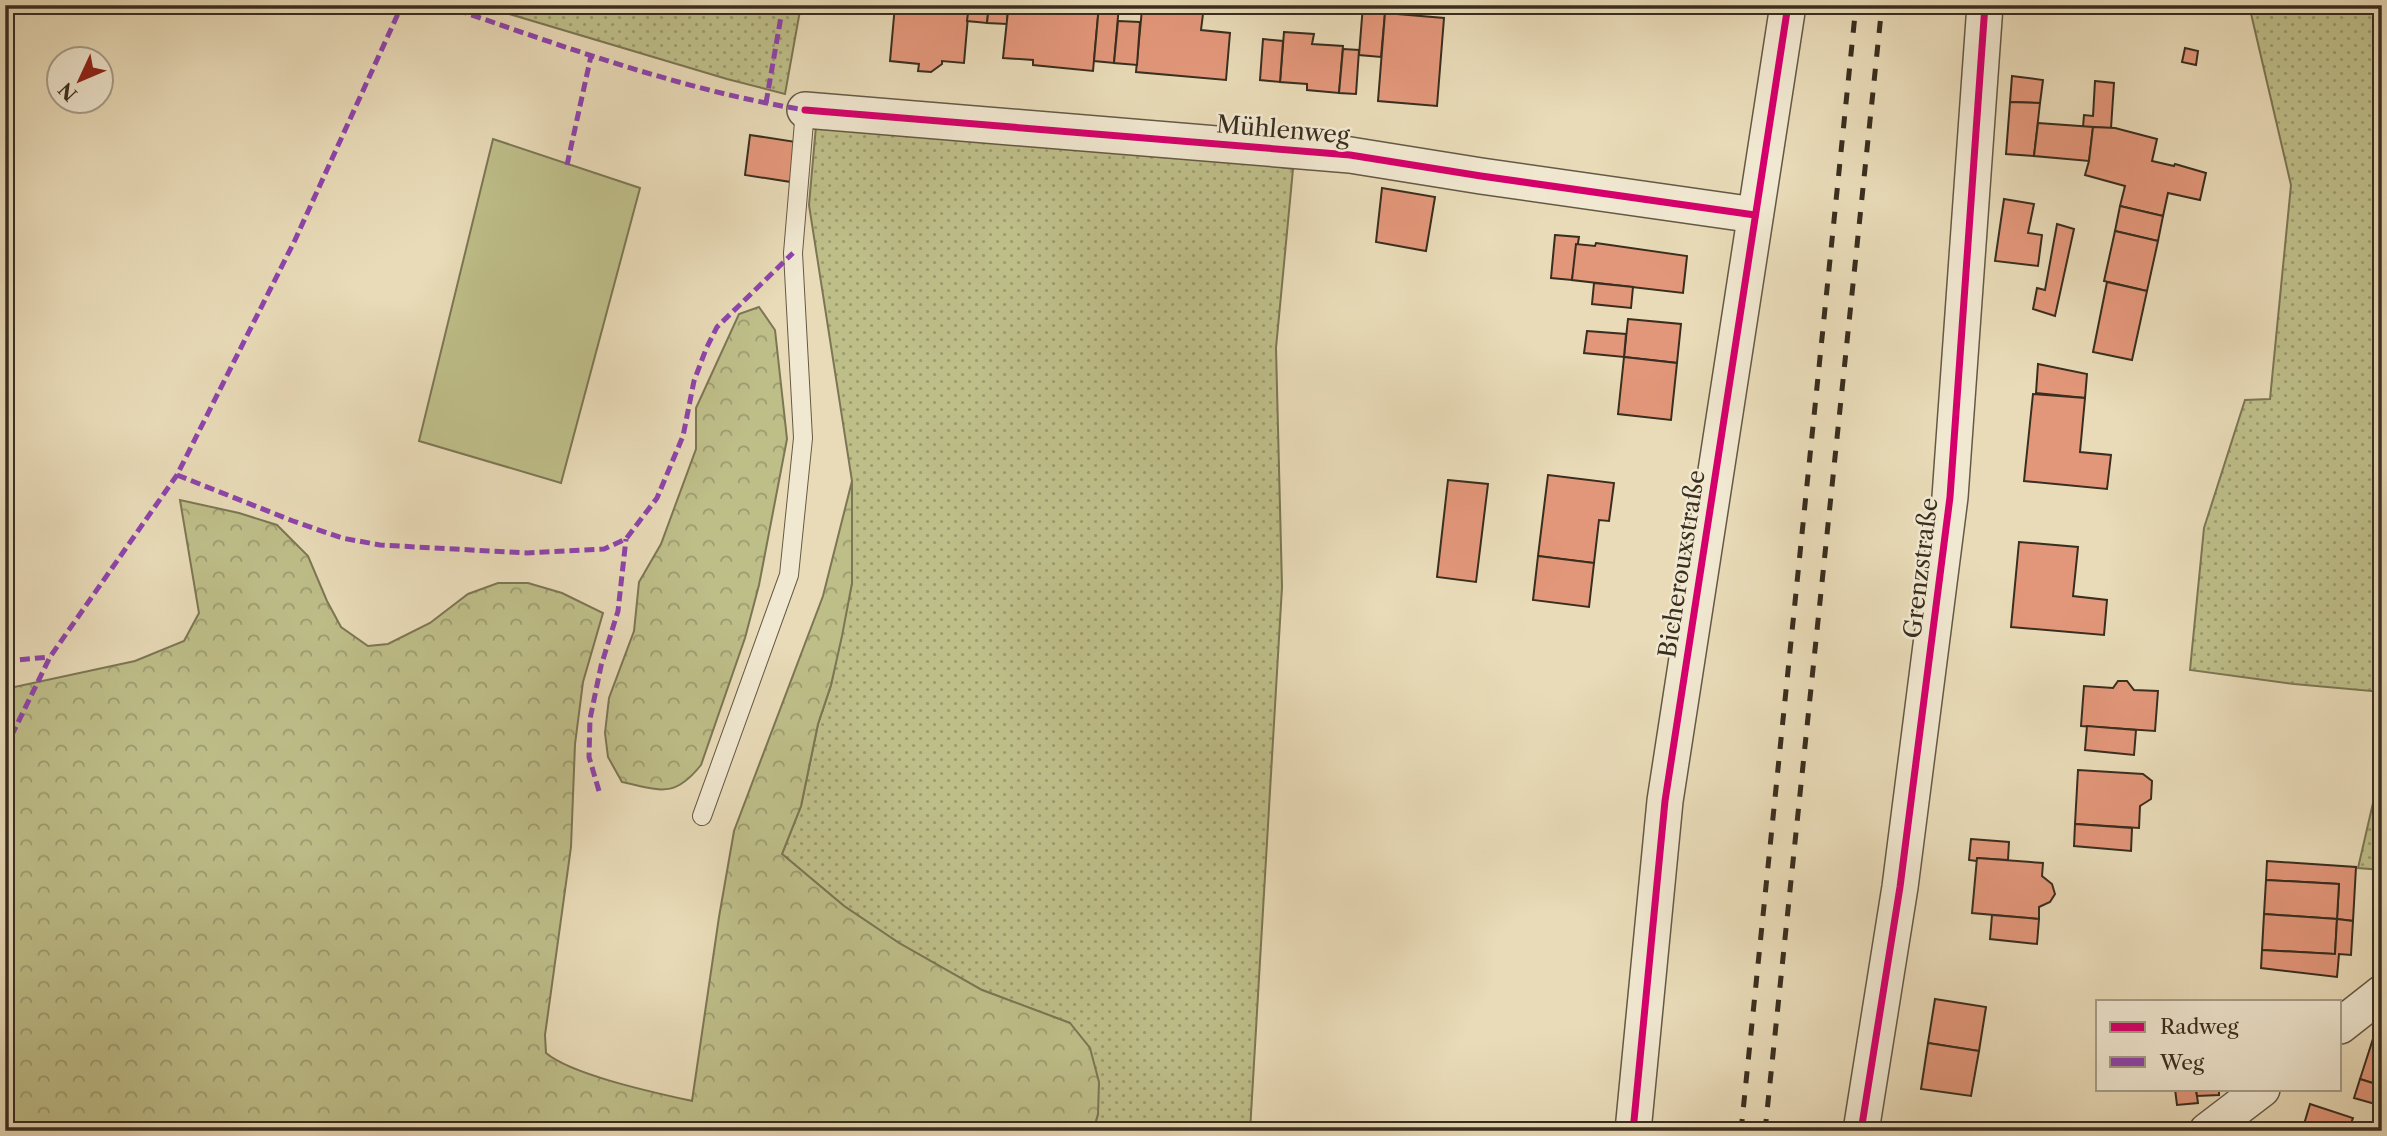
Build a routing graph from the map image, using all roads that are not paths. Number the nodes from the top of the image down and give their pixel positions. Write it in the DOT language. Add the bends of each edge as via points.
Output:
graph roads {
  1 [pos="1788,5"];
  2 [pos="1985,5"];
  3 [pos="806,110"];
  4 [pos="1755,215"];
  5 [pos="702,816"];
  6 [pos="2382,993"];
  7 [pos="2342,1024"];
  8 [pos="2261,1090"];
  9 [pos="1633,1131"];
  10 [pos="1861,1131"];
  11 [pos="2207,1131"];
  1 -- 4 [label="street, Bicherouxstraße"];
  2 -- 10 [label="street, Grenzstraße" via="1950,498 1900,887"];
  3 -- 4 [label="street, Mühlenweg" via="1350,155"];
  3 -- 5 [label="lane" via="793,253 803,438 789,575"];
  4 -- 9 [label="street, Bicherouxstraße" via="1665,801"];
  6 -- 7 [label="street"];
  8 -- 11 [label="street"];
}
